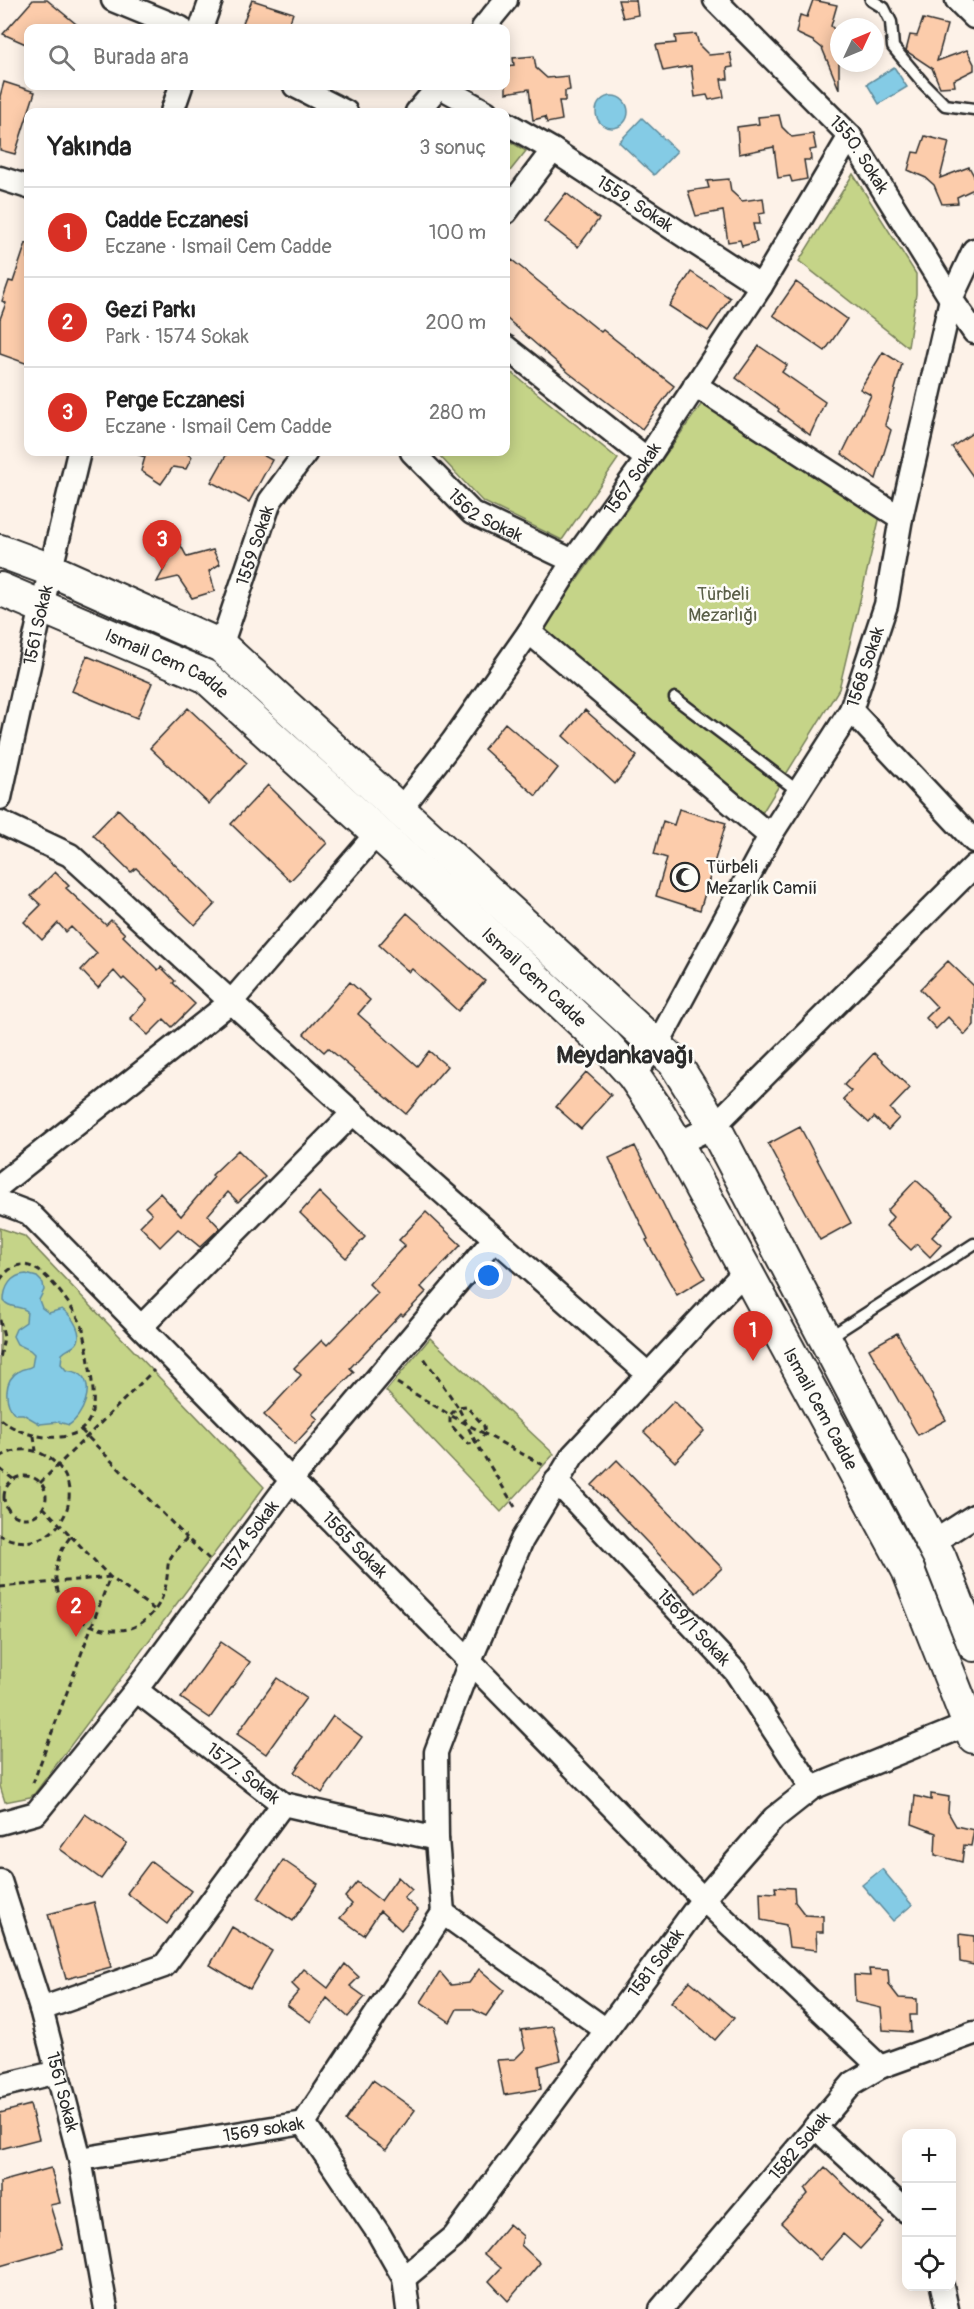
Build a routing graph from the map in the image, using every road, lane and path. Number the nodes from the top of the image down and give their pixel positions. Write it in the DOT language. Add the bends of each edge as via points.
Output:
graph roads {
  1 [pos="113,0"];
  2 [pos="211,0"];
  3 [pos="506,0"];
  4 [pos="715,0"];
  5 [pos="871,0"];
  6 [pos="957,0"];
  7 [pos="974,17"];
  8 [pos="171,24"];
  9 [pos="202,24"];
  10 [pos="486,24"];
  11 [pos="180,90"];
  12 [pos="303,90"];
  13 [pos="436,90"];
  14 [pos="446,90"];
  15 [pos="173,108"];
  16 [pos="338,108"];
  17 [pos="420,108"];
  18 [pos="479,108"];
  19 [pos="974,109"];
  20 [pos="510,125"];
  21 [pos="850,136"];
  22 [pos="553,150"];
  23 [pos="0,178"];
  24 [pos="24,186"];
  25 [pos="510,207"];
  26 [pos="974,250"];
  27 [pos="761,286"];
  28 [pos="951,299"];
  29 [pos="974,332"];
  30 [pos="510,350"];
  31 [pos="695,385"];
  32 [pos="78,456"];
  33 [pos="303,456"];
  34 [pos="416,456"];
  35 [pos="647,459"];
  36 [pos="901,518"];
  37 [pos="0,551"];
  38 [pos="573,561"];
  39 [pos="51,570"];
  40 [pos="0,589"];
  41 [pos="42,606"];
  42 [pos="529,632"];
  43 [pos="221,646"];
  44 [pos="675,698"];
  45 [pos="851,710"];
  46 [pos="798,791"];
  47 [pos="0,798"];
  48 [pos="400,810"];
  49 [pos="0,822"];
  50 [pos="377,833"];
  51 [pos="770,836"];
  52 [pos="974,841"];
  53 [pos="974,866"];
  54 [pos="232,1001"];
  55 [pos="657,1045"];
  56 [pos="633,1075"];
  57 [pos="353,1113"];
  58 [pos="714,1126"];
  59 [pos="676,1144"];
  60 [pos="0,1185"];
  61 [pos="0,1202"];
  62 [pos="495,1238"];
  63 [pos="974,1244"];
  64 [pos="746,1270"];
  65 [pos="0,1280"];
  66 [pos="0,1320"];
  67 [pos="142,1326"];
  68 [pos="826,1340"];
  69 [pos="417,1349"];
  70 [pos="0,1359"];
  71 [pos="157,1367"];
  72 [pos="648,1374"];
  73 [pos="391,1380"];
  74 [pos="458,1407"];
  75 [pos="450,1415"];
  76 [pos="0,1419"];
  77 [pos="468,1424"];
  78 [pos="81,1430"];
  79 [pos="485,1434"];
  80 [pos="34,1436"];
  81 [pos="87,1437"];
  82 [pos="476,1443"];
  83 [pos="36,1451"];
  84 [pos="0,1457"];
  85 [pos="58,1466"];
  86 [pos="0,1469"];
  87 [pos="551,1474"];
  88 [pos="14,1479"];
  89 [pos="292,1479"];
  90 [pos="40,1483"];
  91 [pos="2,1494"];
  92 [pos="43,1507"];
  93 [pos="515,1507"];
  94 [pos="974,1516"];
  95 [pos="60,1525"];
  96 [pos="0,1535"];
  97 [pos="71,1536"];
  98 [pos="187,1538"];
  99 [pos="932,1543"];
  100 [pos="213,1562"];
  101 [pos="110,1576"];
  102 [pos="55,1582"];
  103 [pos="0,1587"];
  104 [pos="156,1611"];
  105 [pos="92,1626"];
  106 [pos="974,1646"];
  107 [pos="470,1663"];
  108 [pos="136,1690"];
  109 [pos="972,1731"];
  110 [pos="812,1788"];
  111 [pos="30,1790"];
  112 [pos="283,1804"];
  113 [pos="0,1823"];
  114 [pos="437,1839"];
  115 [pos="0,1881"];
  116 [pos="703,1899"];
  117 [pos="442,1913"];
  118 [pos="41,2009"];
  119 [pos="606,2030"];
  120 [pos="974,2033"];
  121 [pos="880,2067"];
  122 [pos="58,2072"];
  123 [pos="0,2086"];
  124 [pos="304,2123"];
  125 [pos="815,2127"];
  126 [pos="80,2158"];
  127 [pos="902,2207"];
  128 [pos="404,2278"];
  129 [pos="943,2291"];
  130 [pos="106,2309"];
  131 [pos="408,2309"];
  132 [pos="661,2309"];
  133 [pos="947,2309"];
  1 -- 8 [label="street"];
  2 -- 9 [label="street"];
  3 -- 10 [label="street"];
  4 -- 21 [label="street, 1550. Sokak"];
  5 -- 19 [label="lane" via="884,8 891,22 893,47 924,84 945,105"];
  6 -- 7 [label="street"];
  11 -- 15 [label="street"];
  12 -- 16 [label="street"];
  13 -- 17 [label="street"];
  14 -- 18 [label="street"];
  20 -- 22 [label="street, 1559. Sokak"];
  21 -- 27 [label="street, 1567 Sokak"];
  21 -- 28 [label="street, 1550. Sokak"];
  22 -- 25 [label="street"];
  22 -- 27 [label="street, 1559. Sokak"];
  23 -- 24 [label="street"];
  26 -- 28 [label="street, 1568 Sokak"];
  27 -- 31 [label="street, 1567 Sokak"];
  28 -- 29 [label="street, 1550. Sokak"];
  28 -- 36 [label="street, 1568 Sokak"];
  30 -- 35 [label="street"];
  31 -- 35 [label="street, 1567 Sokak"];
  31 -- 36 [label="street"];
  32 -- 39 [label="street, 1561 Sokak"];
  33 -- 43 [label="street, 1559 Sokak" via="270,501"];
  34 -- 38 [label="street, 1562 Sokak" via="472,513"];
  35 -- 38 [label="street, 1567 Sokak"];
  36 -- 45 [label="street, 1568 Sokak" via="886,605"];
  37 -- 39 [label="main road, Ismail Cem Cadde"];
  38 -- 42 [label="street, 1567 Sokak"];
  39 -- 41 [label="street, 1561 Sokak"];
  39 -- 43 [label="main road, Ismail Cem Cadde"];
  40 -- 41 [label="main road, Ismail Cem Cadde"];
  41 -- 47 [label="street, 1561 Sokak"];
  41 -- 50 [label="main road, Ismail Cem Cadde" via="205,676"];
  42 -- 48 [label="street, 1567 Sokak"];
  42 -- 51 [label="street"];
  43 -- 48 [label="main road, Ismail Cem Cadde"];
  44 -- 46 [label="lane"];
  45 -- 46 [label="street, 1568 Sokak"];
  45 -- 52 [label="street"];
  46 -- 51 [label="street, 1568 Sokak"];
  48 -- 55 [label="main road, Ismail Cem Cadde"];
  49 -- 54 [label="street" via="70,855"];
  50 -- 54 [label="street"];
  50 -- 56 [label="main road, Ismail Cem Cadde" via="606,1045"];
  51 -- 55 [label="street, 1568 Sokak"];
  53 -- 58 [label="street"];
  54 -- 57 [label="street"];
  54 -- 60 [label="street"];
  55 -- 56 [label="street, 1568 Sokak"];
  55 -- 58 [label="main road, Ismail Cem Cadde" via="674,1062"];
  56 -- 59 [label="main road, Ismail Cem Cadde"];
  57 -- 62 [label="street"];
  57 -- 67 [label="street"];
  58 -- 59 [label="street"];
  58 -- 68 [label="main road, Ismail Cem Cadde"];
  59 -- 64 [label="main road, Ismail Cem Cadde"];
  61 -- 67 [label="street, 1565 Sokak" via="29,1213"];
  62 -- 72 [label="street"];
  62 -- 89 [label="street, 1574 Sokak"];
  63 -- 68 [label="lane"];
  64 -- 72 [label="street"];
  64 -- 109 [label="main road, Ismail Cem Cadde" via="908,1570"];
  65 -- 78 [label="path" via="15,1266 40,1270 80,1321 95,1395 95,1405"];
  66 -- 70 [label="path" via="4,1337"];
  67 -- 89 [label="street, 1565 Sokak"];
  68 -- 99 [label="main road, Ismail Cem Cadde"];
  69 -- 74 [label="path"];
  71 -- 81 [label="path"];
  72 -- 87 [label="street"];
  73 -- 75 [label="path"];
  74 -- 75 [label="path"];
  74 -- 77 [label="path"];
  74 -- 79 [label="path" via="466,1406 484,1426"];
  75 -- 77 [label="path"];
  75 -- 82 [label="path" via="450,1424 468,1444"];
  76 -- 80 [label="path"];
  77 -- 79 [label="path"];
  77 -- 82 [label="path"];
  78 -- 80 [label="path" via="67,1436"];
  78 -- 81 [label="path"];
  79 -- 82 [label="path"];
  79 -- 87 [label="path"];
  80 -- 83 [label="path"];
  81 -- 85 [label="path"];
  81 -- 98 [label="path"];
  82 -- 93 [label="path"];
  83 -- 84 [label="path" via="21,1450"];
  83 -- 85 [label="path"];
  85 -- 90 [label="path"];
  85 -- 95 [label="path" via="68,1482 70,1497"];
  86 -- 88 [label="path"];
  87 -- 107 [label="street"];
  87 -- 110 [label="street, 1569/1 Sokak" via="735,1671"];
  88 -- 90 [label="path" via="29,1476"];
  88 -- 91 [label="path"];
  89 -- 107 [label="street, 1565 Sokak"];
  89 -- 108 [label="street, 1574 Sokak"];
  90 -- 92 [label="path" via="46,1495"];
  91 -- 92 [label="path" via="7,1507 18,1516 32,1516"];
  92 -- 95 [label="path"];
  94 -- 99 [label="street"];
  95 -- 96 [label="path" via="32,1542 17,1542"];
  95 -- 97 [label="path"];
  97 -- 101 [label="path"];
  97 -- 102 [label="path" via="58,1557"];
  98 -- 100 [label="path"];
  98 -- 104 [label="path" via="168,1562 166,1583"];
  99 -- 106 [label="main road, Ismail Cem Cadde"];
  101 -- 102 [label="path"];
  101 -- 104 [label="path"];
  101 -- 105 [label="path"];
  102 -- 103 [label="path"];
  102 -- 105 [label="path" via="63,1604"];
  104 -- 105 [label="path" via="128,1630"];
  105 -- 111 [label="path"];
  107 -- 114 [label="street" via="436,1752"];
  107 -- 116 [label="street, 1565 Sokak"];
  108 -- 112 [label="street, 1577. Sokak"];
  108 -- 113 [label="street, 1574 Sokak" via="36,1813"];
  109 -- 110 [label="street, 1581 Sokak"];
  110 -- 116 [label="street, 1581 Sokak" via="774,1818"];
  112 -- 114 [label="street, 1577. Sokak"];
  112 -- 118 [label="street" via="164,1966"];
  114 -- 117 [label="street"];
  115 -- 118 [label="street, 1561 Sokak"];
  116 -- 119 [label="street, 1581 Sokak"];
  116 -- 121 [label="street, 1565 Sokak"];
  117 -- 119 [label="street"];
  117 -- 124 [label="street"];
  118 -- 122 [label="street, 1561 Sokak"];
  119 -- 128 [label="street, 1581 Sokak" via="454,2237"];
  120 -- 121 [label="street, 1582 Sokak"];
  121 -- 125 [label="street, 1582 Sokak" via="853,2083"];
  122 -- 123 [label="street"];
  122 -- 126 [label="street, 1561 Sokak"];
  124 -- 126 [label="street, 1569 sokak"];
  124 -- 128 [label="street, 1569 sokak" via="380,2234"];
  125 -- 127 [label="street"];
  125 -- 132 [label="street, 1582 Sokak"];
  126 -- 130 [label="street, 1561 Sokak"];
  128 -- 131 [label="street, 1569 sokak"];
  129 -- 133 [label="street"];
}
